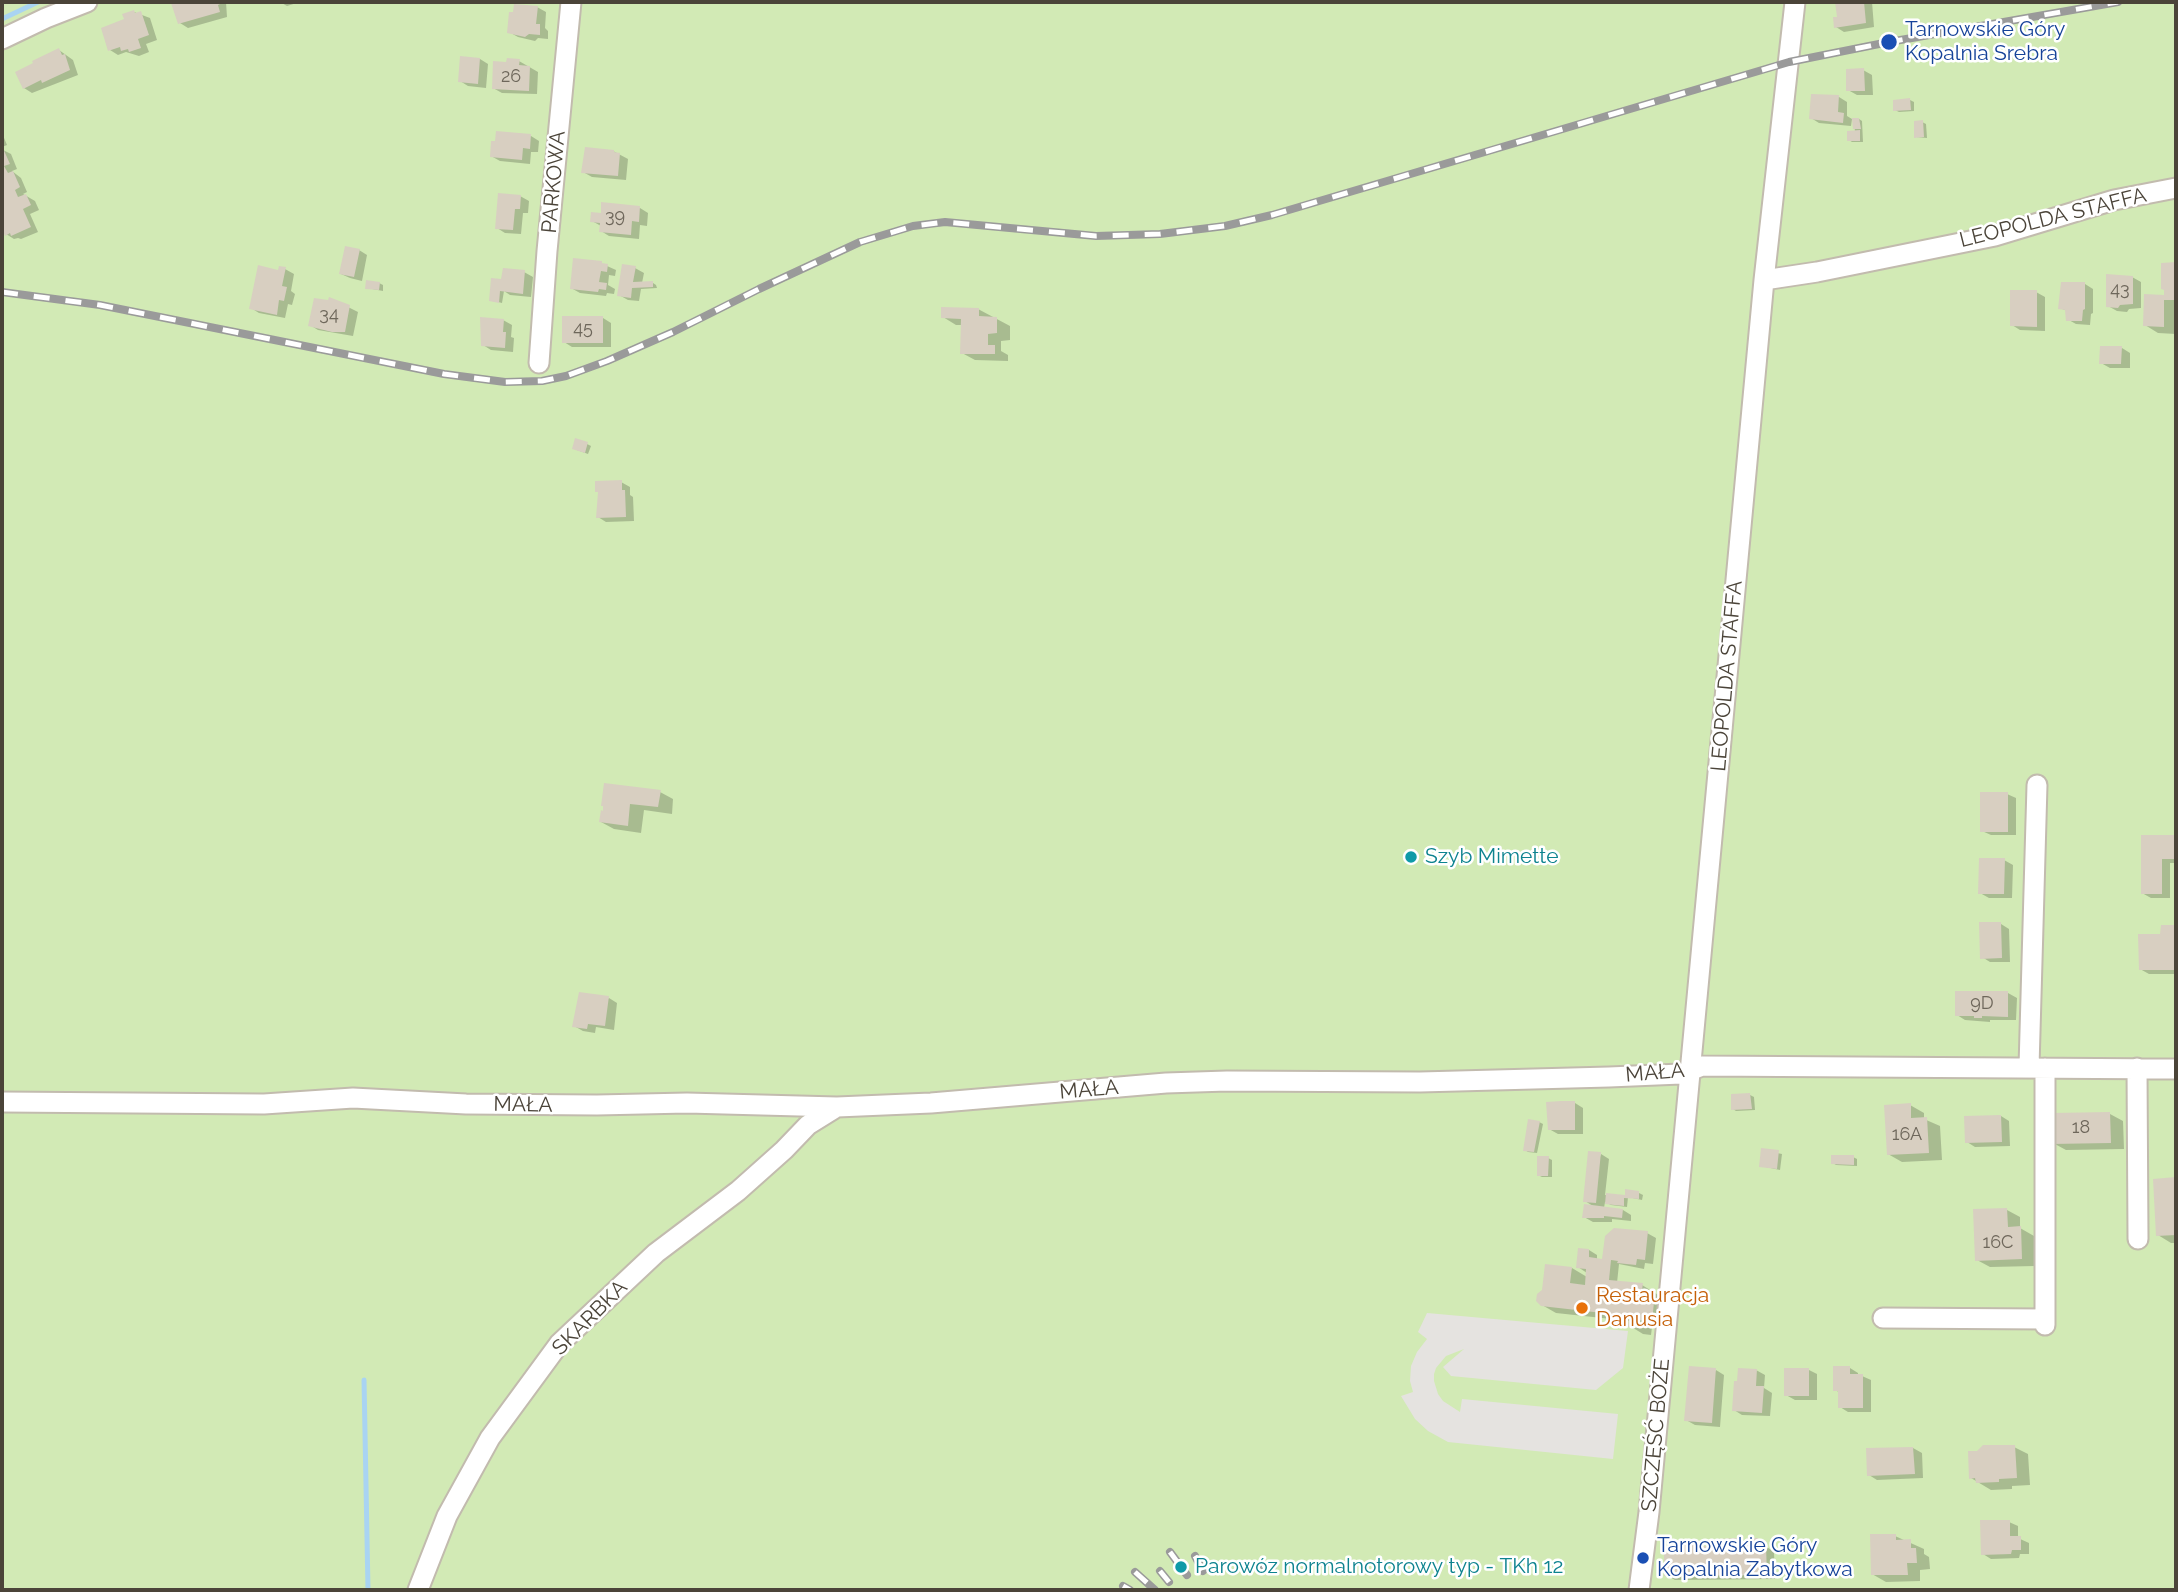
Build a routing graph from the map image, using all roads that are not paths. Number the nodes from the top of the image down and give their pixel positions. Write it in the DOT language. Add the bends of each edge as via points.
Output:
graph roads {
  1 [pos="88,2"];
  2 [pos="571,2"];
  3 [pos="1795,2"];
  4 [pos="2,38"];
  5 [pos="2176,188"];
  6 [pos="1764,281"];
  7 [pos="539,363"];
  8 [pos="2037,785"];
  9 [pos="2037,1068"];
  10 [pos="2137,1068"];
  11 [pos="2176,1069"];
  12 [pos="1690,1071"];
  13 [pos="2,1102"];
  14 [pos="837,1107"];
  15 [pos="2138,1239"];
  16 [pos="1883,1318"];
  17 [pos="418,1590"];
  18 [pos="1639,1590"];
  1 -- 4 [label="street"];
  2 -- 7 [label="street, PARKOWA"];
  3 -- 6 [label="street, LEOPOLDA STAFFA"];
  5 -- 6 [label="street, LEOPOLDA STAFFA" via="2114,200 1995,236"];
  6 -- 12 [label="street, LEOPOLDA STAFFA"];
  8 -- 9 [label="street"];
  9 -- 10 [label="street, MAŁA"];
  9 -- 12 [label="street, MAŁA" via="1702,1066"];
  9 -- 16 [label="street" via="2045,1322"];
  10 -- 11 [label="street, MAŁA"];
  10 -- 15 [label="street"];
  12 -- 14 [label="street, MAŁA" via="1484,1080 1166,1083"];
  12 -- 18 [label="street, SZCZĘŚĆ BOŻE"];
  13 -- 14 [label="street, MAŁA" via="264,1104 353,1098 466,1104"];
  14 -- 17 [label="street, SKARBKA" via="808,1125 737,1191 656,1253 559,1345 490,1438 447,1516"];
}
